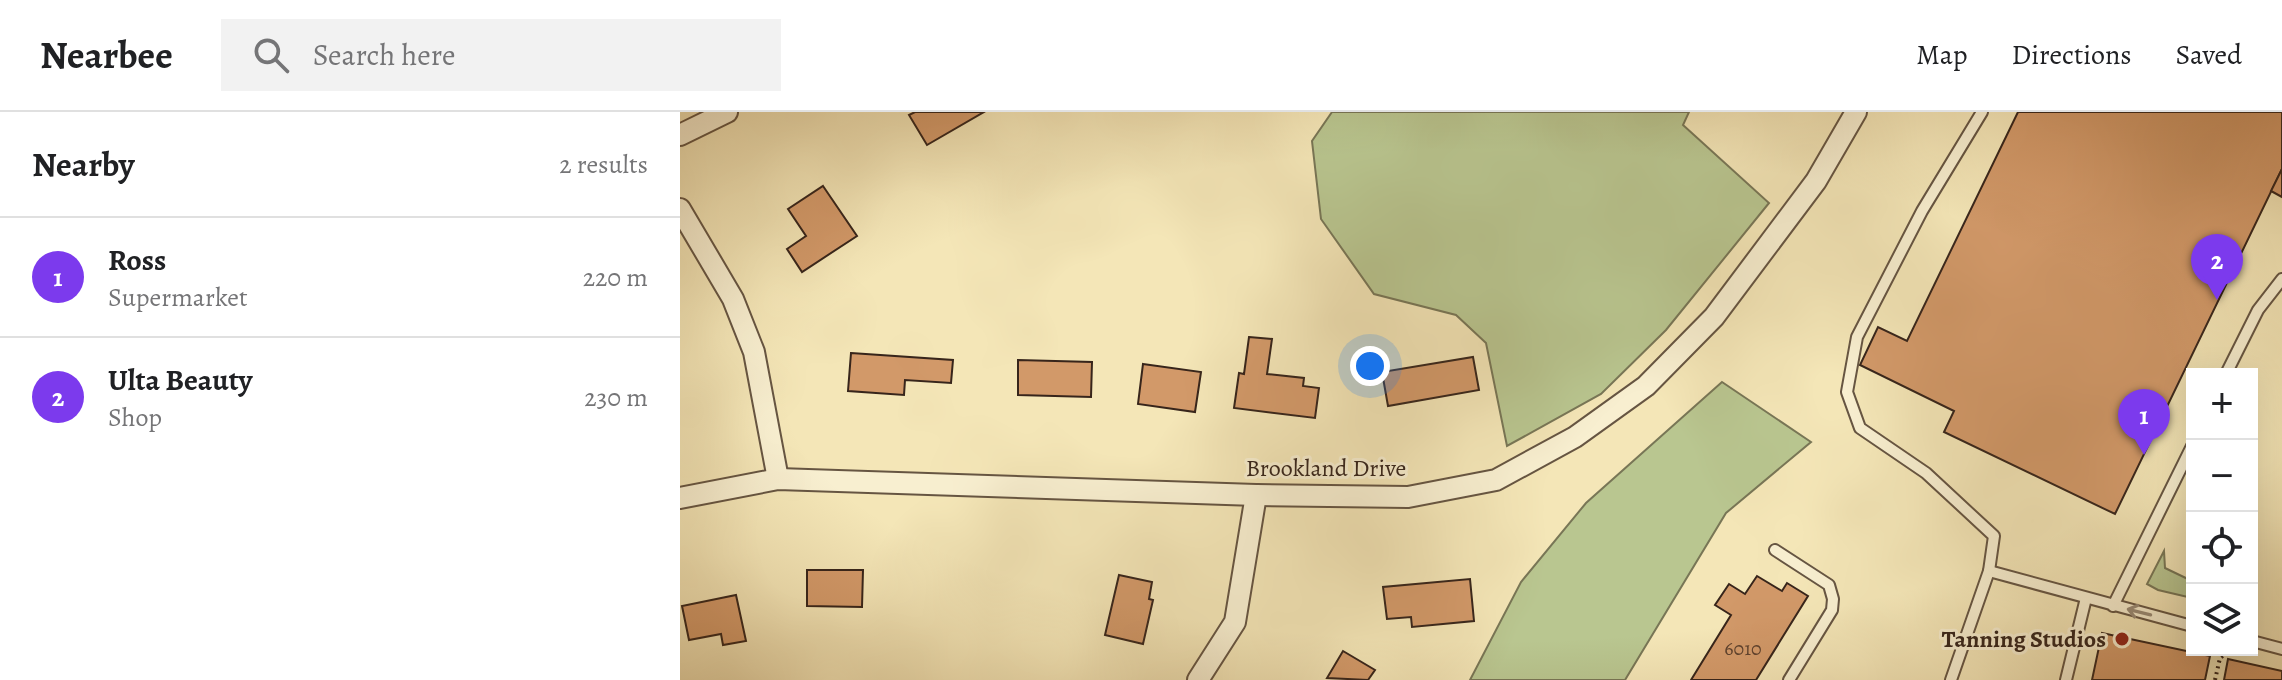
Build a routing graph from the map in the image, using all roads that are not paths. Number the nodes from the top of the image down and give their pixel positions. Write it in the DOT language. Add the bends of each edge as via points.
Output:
graph roads {
  1 [pos="727,112"];
  2 [pos="1856,112"];
  3 [pos="1982,112"];
  4 [pos="680,135"];
  5 [pos="680,209"];
  6 [pos="2282,279"];
  7 [pos="2229,368"];
  8 [pos="2186,458"];
  9 [pos="778,479"];
  10 [pos="1256,495"];
  11 [pos="680,498"];
  12 [pos="1775,550"];
  13 [pos="1989,571"];
  14 [pos="2086,598"];
  15 [pos="2113,606"];
  16 [pos="2186,624"];
  17 [pos="2258,643"];
  18 [pos="2282,649"];
  19 [pos="1198,680"];
  20 [pos="1789,680"];
  21 [pos="1951,680"];
  22 [pos="2066,680"];
  1 -- 4 [label="street"];
  2 -- 10 [label="street, Brookland Drive" via="1816,181 1714,317 1646,386 1575,437 1496,480 1408,497"];
  3 -- 13 [label="lane" via="1922,211 1857,337 1847,392 1860,428 1926,473 1994,536"];
  5 -- 9 [label="street" via="733,299 754,352"];
  6 -- 7 [label="lane" via="2258,310"];
  8 -- 15 [label="lane"];
  9 -- 10 [label="street, Brookland Drive"];
  9 -- 11 [label="street, Brookland Drive"];
  10 -- 19 [label="street" via="1235,622"];
  12 -- 20 [label="lane" via="1829,585 1833,599 1832,610"];
  13 -- 14 [label="lane"];
  13 -- 21 [label="lane"];
  14 -- 15 [label="lane"];
  14 -- 22 [label="lane"];
  16 -- 15 [label="lane, one-way"];
  17 -- 18 [label="lane"];
}
